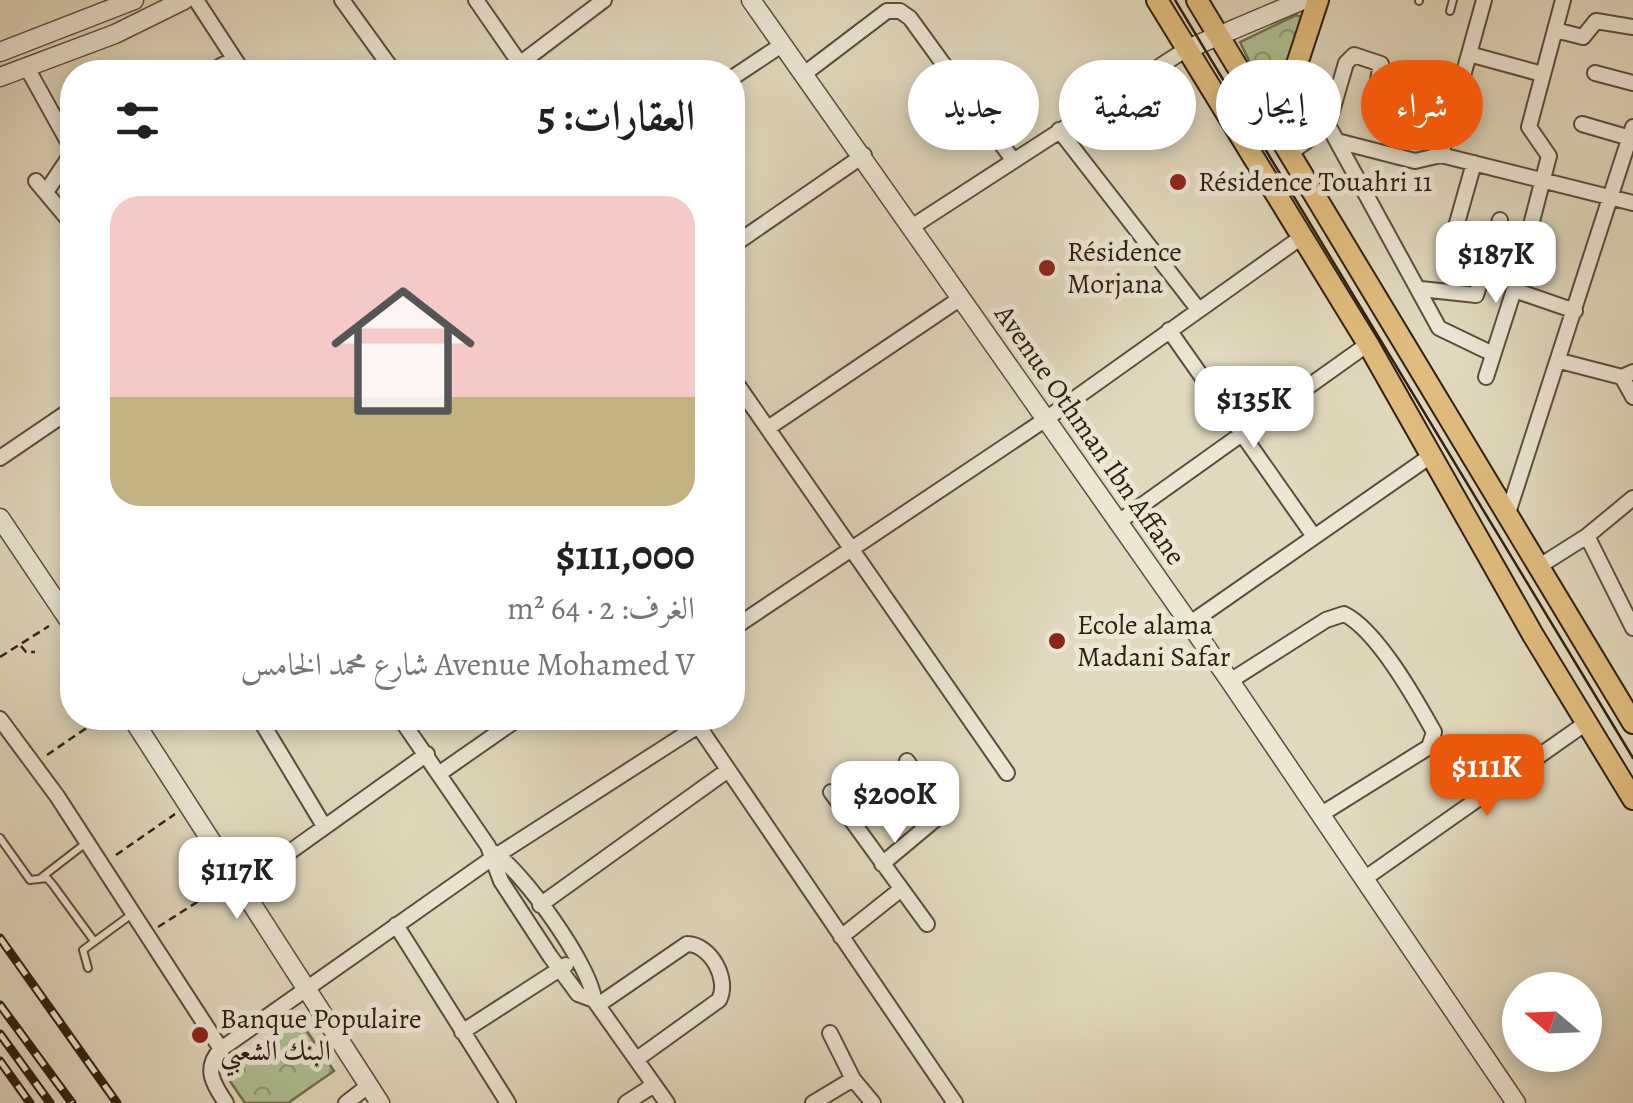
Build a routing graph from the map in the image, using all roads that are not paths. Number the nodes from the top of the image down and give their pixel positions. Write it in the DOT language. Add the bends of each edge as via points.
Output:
graph roads {
  1 [pos="134,0"];
  2 [pos="184,0"];
  3 [pos="196,0"];
  4 [pos="342,0"];
  5 [pos="476,0"];
  6 [pos="604,0"];
  7 [pos="750,0"];
  8 [pos="1157,0"];
  9 [pos="1197,0"];
  10 [pos="1303,0"];
  11 [pos="1318,0"];
  12 [pos="1453,0"];
  13 [pos="1484,0"];
  14 [pos="1563,0"];
  15 [pos="1450,12"];
  16 [pos="1633,26"];
  17 [pos="1554,30"];
  18 [pos="1218,37"];
  19 [pos="782,44"];
  20 [pos="1185,50"];
  21 [pos="0,52"];
  22 [pos="1469,54"];
  23 [pos="234,59"];
  24 [pos="385,60"];
  25 [pos="510,60"];
  26 [pos="525,60"];
  27 [pos="1169,60"];
  28 [pos="1232,60"];
  29 [pos="1298,60"];
  30 [pos="1369,60"];
  31 [pos="1467,60"];
  32 [pos="26,66"];
  33 [pos="745,69"];
  34 [pos="804,74"];
  35 [pos="1542,74"];
  36 [pos="1595,74"];
  37 [pos="0,76"];
  38 [pos="1341,80"];
  39 [pos="1633,83"];
  40 [pos="1582,124"];
  41 [pos="60,129"];
  42 [pos="1059,130"];
  43 [pos="1631,132"];
  44 [pos="1341,142"];
  45 [pos="1341,148"];
  46 [pos="1074,150"];
  47 [pos="1285,150"];
  48 [pos="1295,150"];
  49 [pos="1443,150"];
  50 [pos="864,155"];
  51 [pos="1288,155"];
  52 [pos="1441,156"];
  53 [pos="1013,160"];
  54 [pos="1474,162"];
  55 [pos="60,164"];
  56 [pos="1546,180"];
  57 [pos="1612,197"];
  58 [pos="1633,203"];
  59 [pos="60,210"];
  60 [pos="1500,220"];
  61 [pos="910,228"];
  62 [pos="1303,236"];
  63 [pos="745,237"];
  64 [pos="1486,271"];
  65 [pos="1421,290"];
  66 [pos="1514,290"];
  67 [pos="961,298"];
  68 [pos="1198,310"];
  69 [pos="1575,311"];
  70 [pos="1170,330"];
  71 [pos="1368,344"];
  72 [pos="1494,354"];
  73 [pos="1560,362"];
  74 [pos="1627,374"];
  75 [pos="1486,377"];
  76 [pos="745,395"];
  77 [pos="1633,397"];
  78 [pos="60,418"];
  79 [pos="1046,419"];
  80 [pos="768,428"];
  81 [pos="1241,433"];
  82 [pos="1432,455"];
  83 [pos="0,458"];
  84 [pos="1633,498"];
  85 [pos="1508,516"];
  86 [pos="0,518"];
  87 [pos="1117,523"];
  88 [pos="1313,535"];
  89 [pos="1588,536"];
  90 [pos="852,551"];
  91 [pos="1538,567"];
  92 [pos="60,607"];
  93 [pos="1629,609"];
  94 [pos="745,621"];
  95 [pos="1189,624"];
  96 [pos="1633,628"];
  97 [pos="1230,681"];
  98 [pos="0,719"];
  99 [pos="1586,723"];
  100 [pos="1633,724"];
  101 [pos="143,730"];
  102 [pos="266,730"];
  103 [pos="409,730"];
  104 [pos="503,730"];
  105 [pos="683,730"];
  106 [pos="700,730"];
  107 [pos="427,754"];
  108 [pos="907,761"];
  109 [pos="728,770"];
  110 [pos="440,773"];
  111 [pos="1008,774"];
  112 [pos="831,792"];
  113 [pos="1633,798"];
  114 [pos="1320,815"];
  115 [pos="324,826"];
  116 [pos="0,838"];
  117 [pos="87,842"];
  118 [pos="494,854"];
  119 [pos="882,864"];
  120 [pos="42,878"];
  121 [pos="1364,879"];
  122 [pos="239,881"];
  123 [pos="900,890"];
  124 [pos="540,905"];
  125 [pos="132,914"];
  126 [pos="926,924"];
  127 [pos="396,925"];
  128 [pos="842,937"];
  129 [pos="94,941"];
  130 [pos="576,960"];
  131 [pos="88,968"];
  132 [pos="560,969"];
  133 [pos="306,988"];
  134 [pos="596,1002"];
  135 [pos="462,1032"];
  136 [pos="830,1034"];
  137 [pos="222,1049"];
  138 [pos="637,1059"];
  139 [pos="852,1079"];
  140 [pos="654,1085"];
  141 [pos="368,1086"];
  142 [pos="226,1103"];
  143 [pos="346,1103"];
  144 [pos="380,1103"];
  145 [pos="508,1103"];
  146 [pos="626,1103"];
  147 [pos="667,1103"];
  148 [pos="814,1103"];
  149 [pos="873,1103"];
  150 [pos="956,1103"];
  151 [pos="1516,1103"];
  1 -- 21 [label="street"];
  2 -- 32 [label="street"];
  3 -- 23 [label="street"];
  4 -- 24 [label="street"];
  5 -- 25 [label="street"];
  6 -- 26 [label="street"];
  7 -- 19 [label="street, Avenue Othman Ibn Affane"];
  8 -- 20 [label="main road"];
  9 -- 18 [label="main road"];
  10 -- 18 [label="street"];
  11 -- 29 [label="main road"];
  12 -- 15 [label="lane"];
  13 -- 22 [label="street"];
  14 -- 17 [label="street"];
  16 -- 17 [label="street" via="1596,21 1583,37"];
  17 -- 35 [label="street"];
  18 -- 20 [label="street"];
  18 -- 28 [label="main road"];
  19 -- 33 [label="street"];
  19 -- 34 [label="street, Avenue Othman Ibn Affane"];
  20 -- 27 [label="street"];
  20 -- 62 [label="main road"];
  22 -- 31 [label="street"];
  22 -- 35 [label="street"];
  30 -- 38 [label="street" via="1354,55"];
  32 -- 37 [label="street"];
  32 -- 41 [label="street"];
  34 -- 50 [label="street, Avenue Othman Ibn Affane"];
  34 -- 53 [label="street" via="887,11 900,11"];
  35 -- 56 [label="street" via="1529,127 1547,150"];
  36 -- 39 [label="street"];
  40 -- 43 [label="street"];
  42 -- 53 [label="street"];
  43 -- 57 [label="street"];
  44 -- 52 [label="street" via="1415,161"];
  45 -- 65 [label="street"];
  46 -- 68 [label="street"];
  47 -- 51 [label="main road"];
  48 -- 51 [label="street"];
  49 -- 52 [label="street"];
  50 -- 61 [label="street, Avenue Othman Ibn Affane"];
  50 -- 63 [label="street"];
  51 -- 85 [label="main road"];
  52 -- 54 [label="street"];
  53 -- 61 [label="street"];
  54 -- 56 [label="street"];
  54 -- 64 [label="street" via="1448,255"];
  55 -- 59 [label="street" via="40,186"];
  56 -- 57 [label="street"];
  56 -- 66 [label="street"];
  57 -- 58 [label="street"];
  57 -- 69 [label="street"];
  60 -- 64 [label="street"];
  61 -- 67 [label="street, Avenue Othman Ibn Affane"];
  62 -- 68 [label="street"];
  62 -- 71 [label="main road"];
  64 -- 65 [label="street" via="1473,297"];
  65 -- 72 [label="street" via="1445,334"];
  66 -- 69 [label="street"];
  66 -- 72 [label="street"];
  67 -- 79 [label="street, Avenue Othman Ibn Affane"];
  67 -- 80 [label="street"];
  68 -- 70 [label="street"];
  69 -- 73 [label="street"];
  70 -- 79 [label="street"];
  70 -- 81 [label="street"];
  71 -- 81 [label="street"];
  71 -- 82 [label="main road"];
  72 -- 75 [label="street"];
  73 -- 74 [label="street"];
  73 -- 85 [label="street"];
  74 -- 77 [label="street"];
  76 -- 80 [label="street"];
  78 -- 83 [label="street"];
  79 -- 87 [label="street, Avenue Othman Ibn Affane"];
  79 -- 90 [label="street"];
  80 -- 90 [label="street"];
  81 -- 87 [label="street"];
  81 -- 88 [label="street"];
  82 -- 88 [label="street"];
  82 -- 99 [label="main road"];
  84 -- 89 [label="street"];
  85 -- 91 [label="main road"];
  86 -- 92 [label="street"];
  87 -- 95 [label="street, Avenue Othman Ibn Affane"];
  88 -- 95 [label="street"];
  89 -- 91 [label="street"];
  89 -- 93 [label="street"];
  90 -- 94 [label="street"];
  90 -- 111 [label="street"];
  91 -- 100 [label="main road"];
  93 -- 96 [label="street"];
  95 -- 97 [label="street, Avenue Othman Ibn Affane"];
  97 -- 114 [label="street, Avenue Othman Ibn Affane"];
  97 -- 114 [label="street" via="1344,614 1422,708 1434,732 1428,747"];
  98 -- 117 [label="street"];
  99 -- 113 [label="main road"];
  99 -- 121 [label="street"];
  101 -- 122 [label="street"];
  102 -- 115 [label="street"];
  103 -- 107 [label="street"];
  104 -- 110 [label="street"];
  105 -- 118 [label="street"];
  106 -- 109 [label="street"];
  107 -- 110 [label="street"];
  107 -- 115 [label="street"];
  108 -- 119 [label="street" via="935,802 937,818"];
  109 -- 124 [label="street"];
  109 -- 128 [label="street"];
  110 -- 118 [label="street"];
  112 -- 119 [label="street"];
  114 -- 121 [label="street, Avenue Othman Ibn Affane"];
  115 -- 122 [label="street"];
  116 -- 120 [label="lane" via="30,880"];
  117 -- 120 [label="lane"];
  117 -- 125 [label="street"];
  118 -- 124 [label="street" via="511,864"];
  118 -- 127 [label="street"];
  118 -- 132 [label="street" via="506,888"];
  119 -- 123 [label="street"];
  120 -- 129 [label="lane"];
  121 -- 151 [label="street, Avenue Othman Ibn Affane"];
  122 -- 133 [label="street"];
  123 -- 126 [label="street"];
  123 -- 128 [label="street"];
  124 -- 130 [label="street"];
  125 -- 129 [label="lane"];
  125 -- 137 [label="street"];
  127 -- 133 [label="street"];
  127 -- 135 [label="street"];
  128 -- 150 [label="street"];
  129 -- 131 [label="lane" via="81,954"];
  130 -- 132 [label="street"];
  130 -- 134 [label="street"];
  132 -- 134 [label="street" via="578,994"];
  132 -- 135 [label="street"];
  133 -- 137 [label="street"];
  133 -- 141 [label="street"];
  134 -- 138 [label="street"];
  134 -- 138 [label="street" via="686,944 710,957 723,982 719,1000"];
  135 -- 145 [label="street"];
  136 -- 139 [label="street"];
  137 -- 142 [label="street" via="211,1073"];
  138 -- 140 [label="street"];
  139 -- 148 [label="street"];
  139 -- 149 [label="street"];
  140 -- 146 [label="street"];
  140 -- 147 [label="street"];
  141 -- 143 [label="street"];
  141 -- 144 [label="street"];
}
